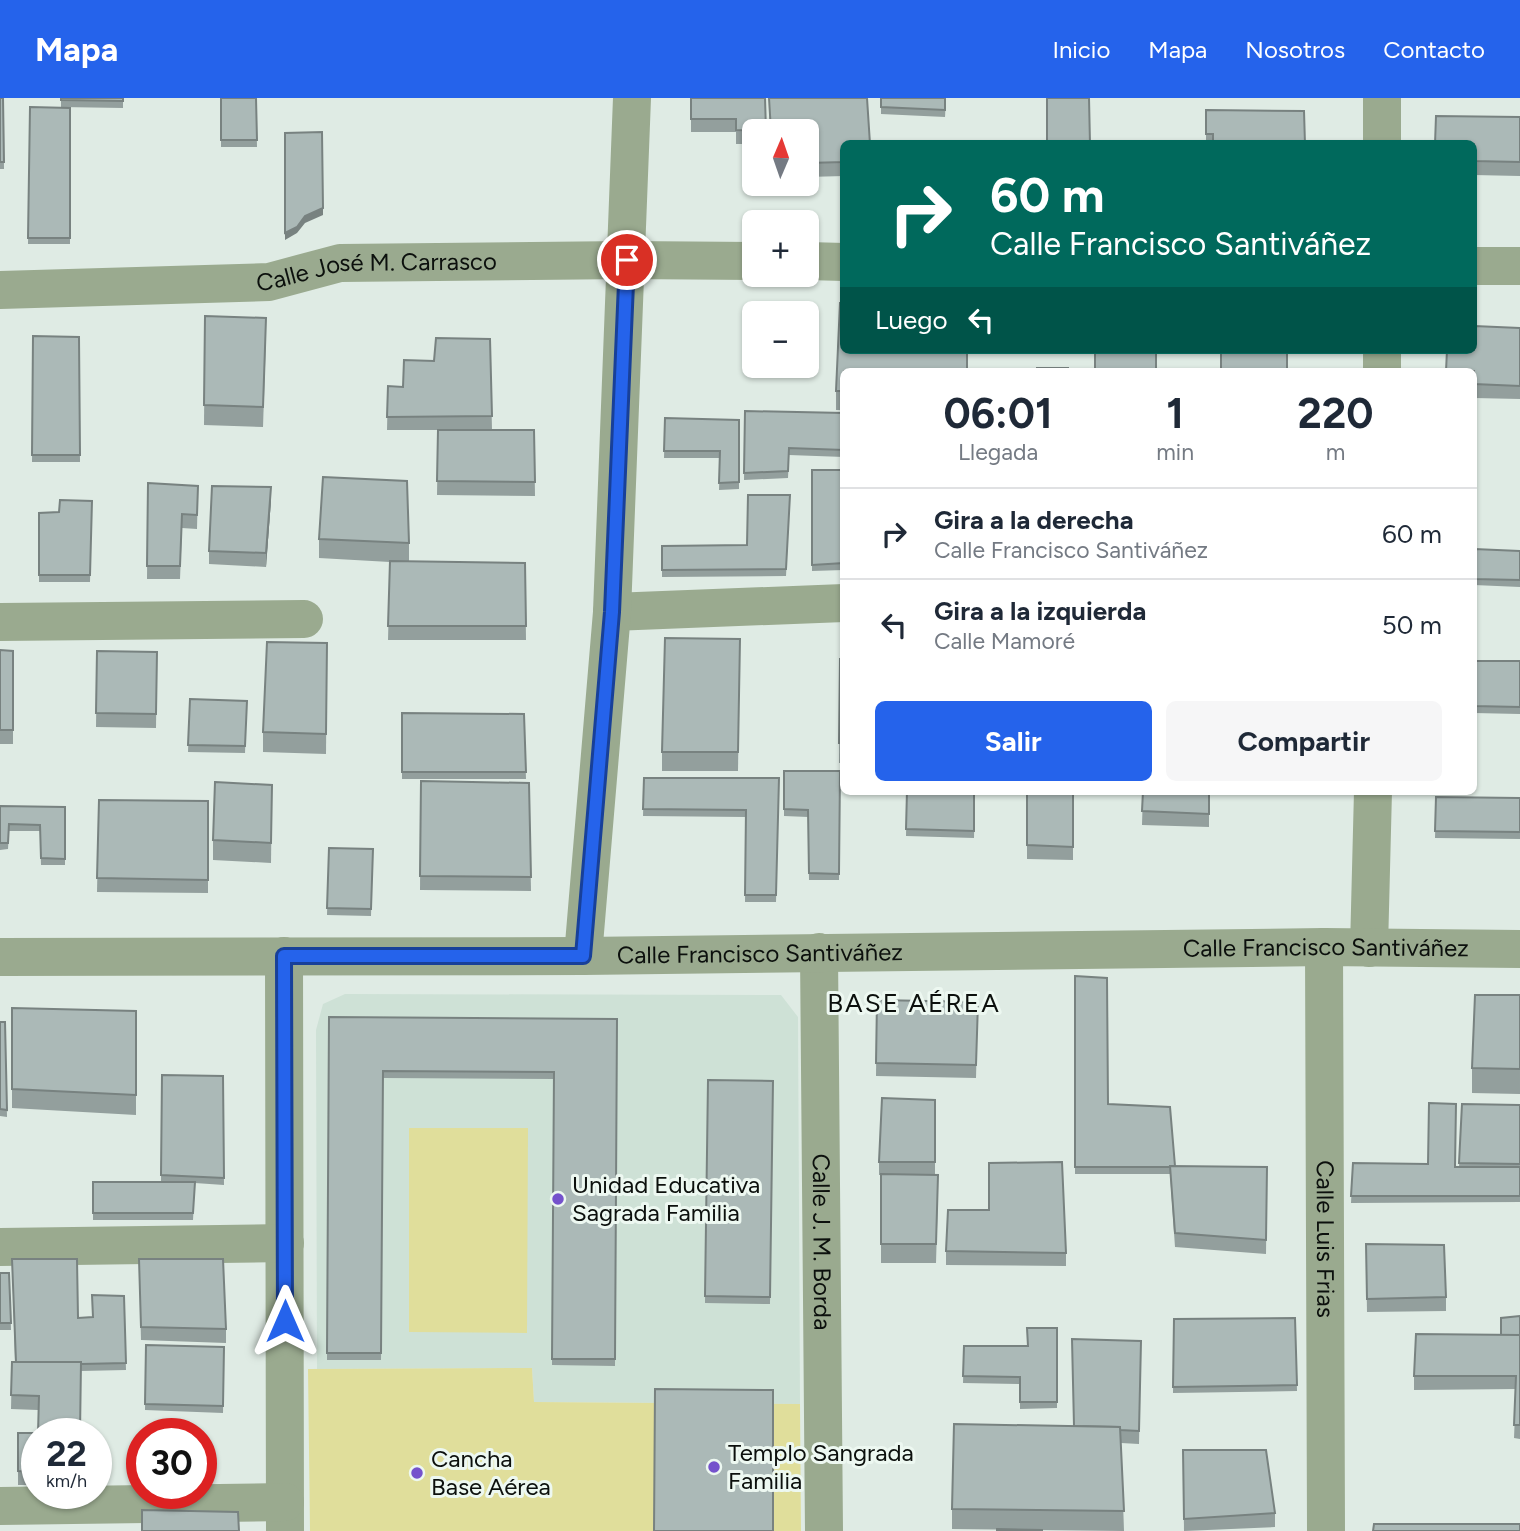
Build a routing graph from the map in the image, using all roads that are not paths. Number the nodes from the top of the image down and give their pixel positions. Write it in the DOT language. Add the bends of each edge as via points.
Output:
graph roads {
  1 [pos="632,98"];
  2 [pos="1382,98"];
  3 [pos="1382,140"];
  4 [pos="627,260"];
  5 [pos="742,261"];
  6 [pos="819,261"];
  7 [pos="840,262"];
  8 [pos="1477,266"];
  9 [pos="1520,266"];
  10 [pos="0,289"];
  11 [pos="840,603"];
  12 [pos="612,612"];
  13 [pos="304,619"];
  14 [pos="0,622"];
  15 [pos="1373,795"];
  16 [pos="1324,947"];
  17 [pos="1369,948"];
  18 [pos="1520,948"];
  19 [pos="819,952"];
  20 [pos="284,956"];
  21 [pos="583,956"];
  22 [pos="0,957"];
  23 [pos="285,1243"];
  24 [pos="0,1248"];
  25 [pos="0,1506"];
  26 [pos="285,1517"];
  27 [pos="824,1531"];
  28 [pos="1326,1531"];
  1 -- 4 [label="street"];
  2 -- 3 [label="street"];
  4 -- 5 [label="street, Calle José M. Carrasco"];
  4 -- 10 [label="street, Calle José M. Carrasco" via="340,263 269,282"];
  4 -- 12 [label="street"];
  6 -- 7 [label="street"];
  8 -- 9 [label="street"];
  11 -- 12 [label="street"];
  12 -- 21 [label="street"];
  13 -- 14 [label="street"];
  15 -- 17 [label="street"];
  16 -- 17 [label="street, Calle Francisco Santiváñez"];
  16 -- 19 [label="street, Calle Francisco Santiváñez"];
  16 -- 28 [label="street, Calle Luis Frias"];
  17 -- 18 [label="street, Calle Francisco Santiváñez"];
  19 -- 21 [label="street, Calle Francisco Santiváñez"];
  19 -- 27 [label="street, Calle J. M. Borda"];
  20 -- 21 [label="street, Calle Francisco Santiváñez"];
  20 -- 22 [label="street, Calle Francisco Santiváñez"];
  20 -- 23 [label="street"];
  23 -- 24 [label="street"];
  23 -- 26 [label="street"];
  25 -- 26 [label="street"];
}
